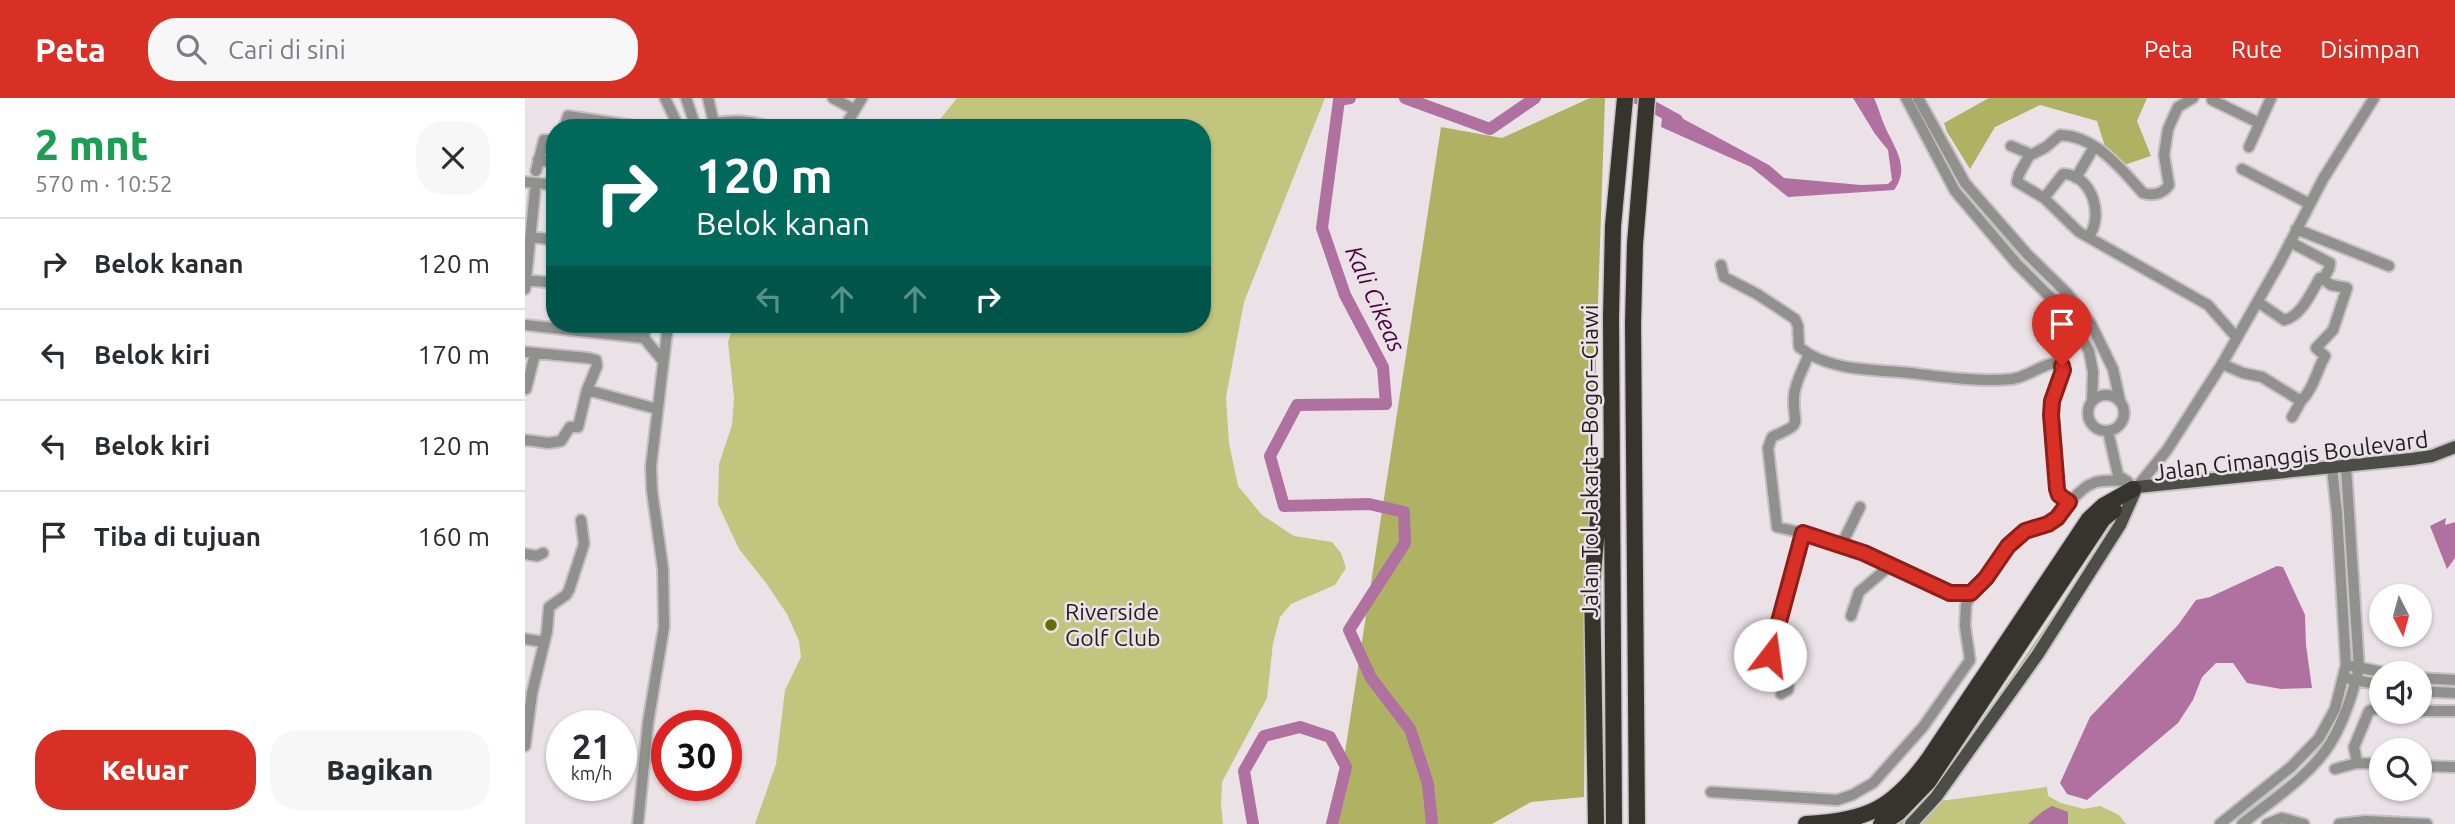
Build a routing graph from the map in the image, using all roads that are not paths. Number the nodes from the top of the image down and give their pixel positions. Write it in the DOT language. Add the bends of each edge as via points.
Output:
graph roads {
  1 [pos="665,98"];
  2 [pos="686,98"];
  3 [pos="708,98"];
  4 [pos="833,98"];
  5 [pos="862,98"];
  6 [pos="1625,98"];
  7 [pos="1647,98"];
  8 [pos="1906,98"];
  9 [pos="1918,98"];
  10 [pos="2193,98"];
  11 [pos="2271,98"];
  12 [pos="2374,98"];
  13 [pos="2211,99"];
  14 [pos="855,110"];
  15 [pos="567,119"];
  16 [pos="588,119"];
  17 [pos="675,119"];
  18 [pos="693,119"];
  19 [pos="713,119"];
  20 [pos="850,119"];
  21 [pos="2259,123"];
  22 [pos="546,140"];
  23 [pos="2011,146"];
  24 [pos="2094,147"];
  25 [pos="2249,147"];
  26 [pos="2029,156"];
  27 [pos="538,160"];
  28 [pos="546,161"];
  29 [pos="2242,169"];
  30 [pos="535,171"];
  31 [pos="2076,178"];
  32 [pos="525,182"];
  33 [pos="1965,183"];
  34 [pos="546,184"];
  35 [pos="535,191"];
  36 [pos="1955,191"];
  37 [pos="2044,198"];
  38 [pos="2310,204"];
  39 [pos="2296,229"];
  40 [pos="531,237"];
  41 [pos="2088,237"];
  42 [pos="546,239"];
  43 [pos="2290,242"];
  44 [pos="1721,265"];
  45 [pos="2389,266"];
  46 [pos="2323,279"];
  47 [pos="546,283"];
  48 [pos="526,284"];
  49 [pos="2258,302"];
  50 [pos="525,325"];
  51 [pos="546,327"];
  52 [pos="598,333"];
  53 [pos="645,333"];
  54 [pos="667,333"];
  55 [pos="644,338"];
  56 [pos="2237,338"];
  57 [pos="530,353"];
  58 [pos="1809,354"];
  59 [pos="663,361"];
  60 [pos="2222,364"];
  61 [pos="1611,375"];
  62 [pos="526,389"];
  63 [pos="587,390"];
  64 [pos="2092,401"];
  65 [pos="2120,401"];
  66 [pos="2301,401"];
  67 [pos="657,409"];
  68 [pos="2292,417"];
  69 [pos="2108,431"];
  70 [pos="525,440"];
  71 [pos="2455,447"];
  72 [pos="2455,456"];
  73 [pos="2339,471"];
  74 [pos="2133,489"];
  75 [pos="2069,502"];
  76 [pos="1860,507"];
  77 [pos="581,520"];
  78 [pos="1803,533"];
  79 [pos="1841,546"];
  80 [pos="543,553"];
  81 [pos="525,554"];
  82 [pos="1891,565"];
  83 [pos="1971,593"];
  84 [pos="1851,615"];
  85 [pos="525,639"];
  86 [pos="544,642"];
  87 [pos="2346,665"];
  88 [pos="2358,668"];
  89 [pos="2369,670"];
  90 [pos="2350,679"];
  91 [pos="2432,679"];
  92 [pos="2455,680"];
  93 [pos="2369,683"];
  94 [pos="529,692"];
  95 [pos="2432,692"];
  96 [pos="2455,693"];
  97 [pos="1781,694"];
  98 [pos="2369,710"];
  99 [pos="2432,711"];
  100 [pos="2455,711"];
  101 [pos="525,743"];
  102 [pos="2357,763"];
  103 [pos="2369,763"];
  104 [pos="2432,766"];
  105 [pos="2455,767"];
  106 [pos="2335,769"];
  107 [pos="1711,793"];
  108 [pos="638,824"];
  109 [pos="1596,824"];
  110 [pos="1615,824"];
  111 [pos="1636,824"];
  112 [pos="1806,824"];
  113 [pos="1881,824"];
  114 [pos="1911,824"];
  115 [pos="2220,824"];
  116 [pos="2242,824"];
  117 [pos="2267,824"];
  118 [pos="2304,824"];
  119 [pos="2339,824"];
  120 [pos="2427,824"];
  1 -- 17 [label="street"];
  2 -- 18 [label="street"];
  3 -- 19 [label="street"];
  4 -- 14 [label="street"];
  5 -- 14 [label="street"];
  6 -- 61 [label="highway, Jalan Tol Jakarta–Bogor–Ciawi" via="1613,226"];
  7 -- 111 [label="highway, Jalan Tol Jakarta–Bogor–Ciawi" via="1633,326"];
  8 -- 36 [label="street"];
  9 -- 33 [label="street"];
  10 -- 24 [label="street" via="2178,107 2168,130 2164,155 2169,185 2165,191 2143,193 2120,165"];
  11 -- 21 [label="street"];
  12 -- 38 [label="street"];
  13 -- 21 [label="street"];
  14 -- 20 [label="street"];
  15 -- 16 [label="street"];
  21 -- 25 [label="street"];
  22 -- 27 [label="street"];
  23 -- 26 [label="street"];
  24 -- 26 [label="street" via="2060,135"];
  24 -- 31 [label="street"];
  26 -- 37 [label="street" via="2017,182"];
  27 -- 28 [label="street"];
  27 -- 30 [label="street"];
  29 -- 38 [label="street"];
  31 -- 37 [label="street" via="2063,174"];
  31 -- 41 [label="street" via="2092,195 2095,207 2095,224"];
  32 -- 34 [label="street"];
  33 -- 36 [label="street"];
  33 -- 65 [label="street" via="2091,324 2113,369"];
  35 -- 40 [label="street"];
  36 -- 64 [label="street" via="2017,264 2072,318 2089,351"];
  37 -- 41 [label="street"];
  38 -- 39 [label="street"];
  39 -- 43 [label="street"];
  39 -- 45 [label="street"];
  40 -- 42 [label="street"];
  40 -- 48 [label="street"];
  41 -- 56 [label="street" via="2208,304"];
  43 -- 46 [label="street" via="2330,263"];
  43 -- 49 [label="street"];
  44 -- 58 [label="street" via="1724,277 1795,319 1799,347"];
  46 -- 49 [label="street" via="2291,319 2284,320"];
  46 -- 66 [label="street" via="2347,288 2333,330 2316,348 2325,356"];
  47 -- 48 [label="street"];
  49 -- 56 [label="street"];
  50 -- 51 [label="street"];
  52 -- 55 [label="street"];
  53 -- 55 [label="street"];
  54 -- 59 [label="street"];
  55 -- 59 [label="street"];
  56 -- 60 [label="street"];
  57 -- 62 [label="street"];
  57 -- 63 [label="street" via="596,360"];
  58 -- 75 [label="street" via="1841,367 1956,380 2015,379 2057,363 2063,370 2052,401 2052,427 2059,495"];
  58 -- 78 [label="street" via="1794,394 1795,424 1772,438 1768,456 1775,524"];
  59 -- 67 [label="street"];
  60 -- 66 [label="street" via="2262,377"];
  60 -- 74 [label="street" via="2167,450"];
  61 -- 109 [label="highway" via="1593,583"];
  61 -- 110 [label="highway, Jalan Tol Jakarta–Bogor–Ciawi"];
  63 -- 67 [label="street"];
  63 -- 70 [label="street" via="578,427 570,427 561,441"];
  64 -- 65 [label="street" via="2108,395"];
  64 -- 69 [label="street" via="2090,422"];
  65 -- 69 [label="street" via="2122,422"];
  66 -- 68 [label="street"];
  67 -- 108 [label="street" via="651,479 664,616"];
  69 -- 74 [label="street" via="2118,475"];
  71 -- 73 [label="main road, Jalan Cimanggis Boulevard" via="2432,456"];
  72 -- 73 [label="main road, Jalan Cimanggis Boulevard" via="2412,467"];
  73 -- 74 [label="main road, Jalan Cimanggis Boulevard" via="2156,493"];
  73 -- 87 [label="street"];
  73 -- 88 [label="street"];
  74 -- 75 [label="street" via="2103,480 2089,483"];
  74 -- 112 [label="highway" via="2103,506 2083,527 1938,746 1903,791 1866,815"];
  74 -- 113 [label="highway" via="2103,519 1928,782 1898,814"];
  74 -- 114 [label="main road" via="2120,525 2031,664 1936,797"];
  75 -- 83 [label="street" via="2057,518 2025,531 2008,546"];
  76 -- 79 [label="street"];
  77 -- 86 [label="street" via="583,548 568,593 549,607"];
  78 -- 79 [label="street"];
  78 -- 97 [label="street" via="1770,655 1789,681 1788,690"];
  79 -- 82 [label="street"];
  80 -- 81 [label="street"];
  82 -- 83 [label="street" via="1950,593"];
  82 -- 84 [label="street" via="1860,591"];
  83 -- 107 [label="street" via="1965,626 1971,660 1923,727 1873,783 1836,800"];
  85 -- 86 [label="street"];
  86 -- 94 [label="street"];
  87 -- 88 [label="street"];
  87 -- 90 [label="street"];
  88 -- 89 [label="street"];
  88 -- 90 [label="street"];
  90 -- 93 [label="street"];
  90 -- 115 [label="street" via="2319,738 2291,767"];
  90 -- 116 [label="street" via="2346,712 2330,745 2298,780"];
  91 -- 92 [label="street"];
  94 -- 101 [label="street"];
  95 -- 96 [label="street"];
  98 -- 102 [label="street" via="2354,747"];
  99 -- 100 [label="street"];
  102 -- 103 [label="street"];
  102 -- 106 [label="street"];
  104 -- 105 [label="street"];
  117 -- 118 [label="street" via="2282,818"];
  119 -- 120 [label="street"];
}
